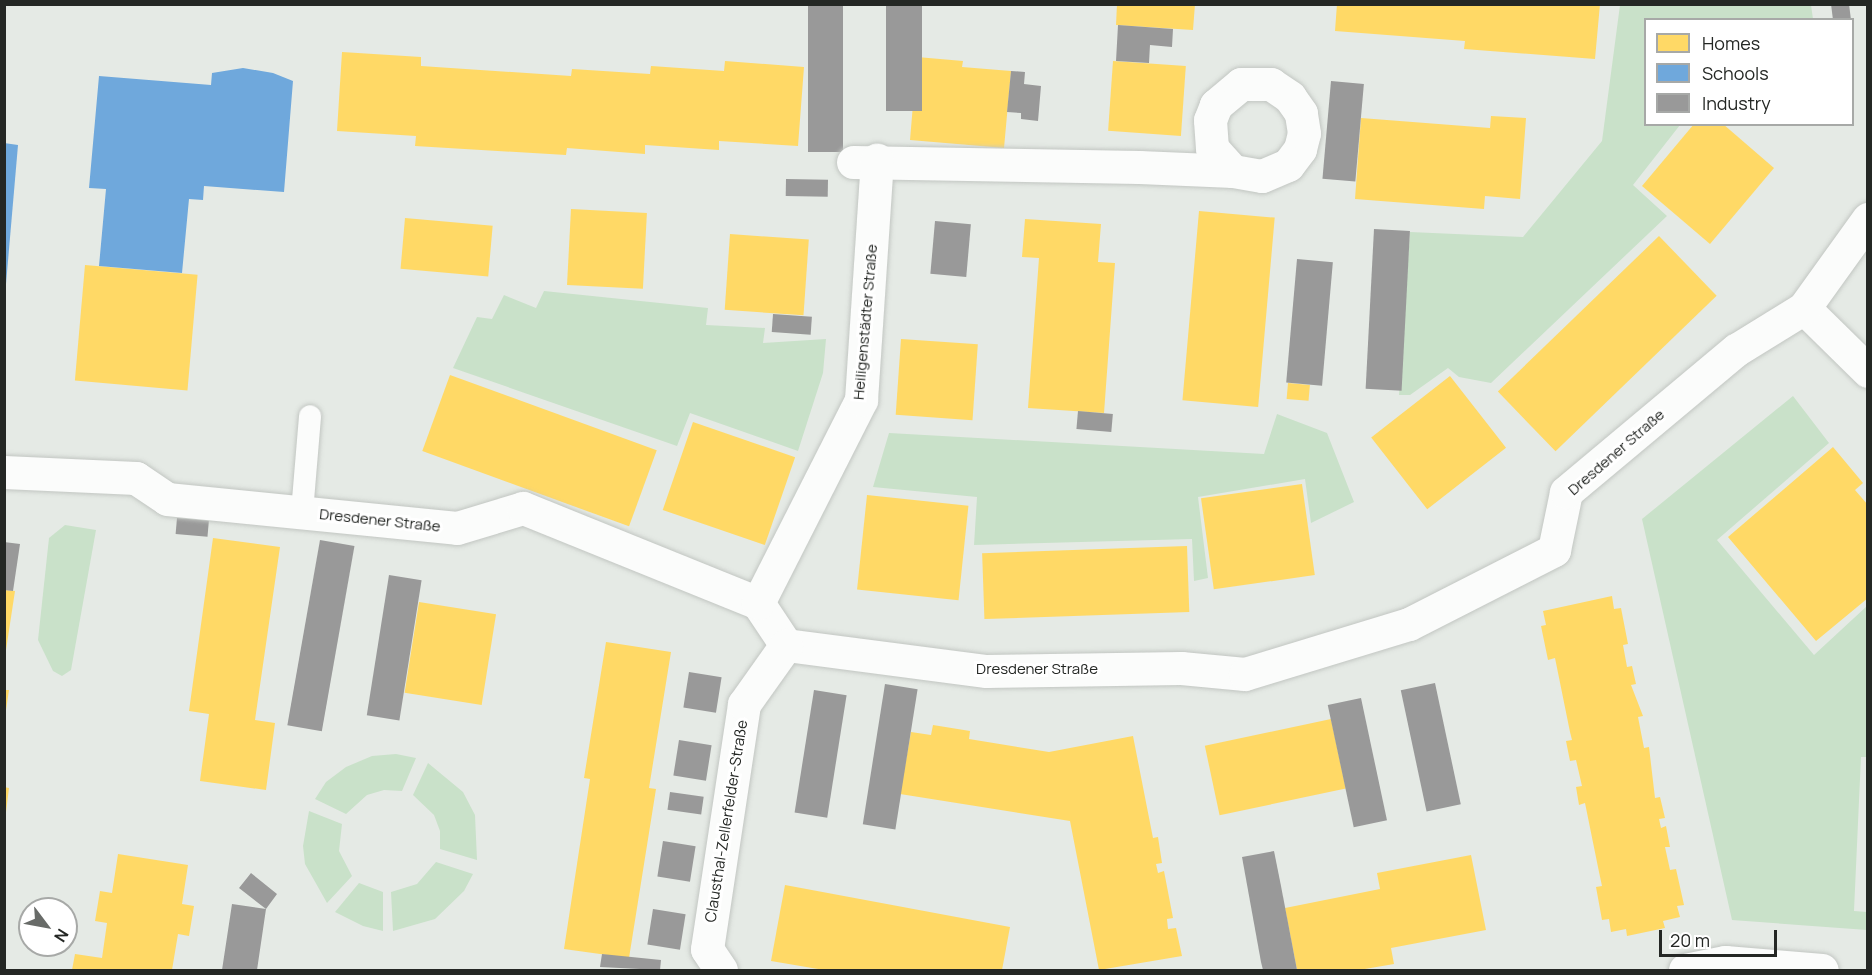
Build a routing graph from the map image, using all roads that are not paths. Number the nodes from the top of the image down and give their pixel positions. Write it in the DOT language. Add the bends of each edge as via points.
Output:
graph roads {
  1 [pos="1233,171"];
  2 [pos="1868,219"];
  3 [pos="1804,308"];
  4 [pos="1868,371"];
  5 [pos="310,416"];
  6 [pos="4,472"];
  7 [pos="302,512"];
  8 [pos="758,603"];
  9 [pos="786,645"];
  10 [pos="721,970"];
  11 [pos="1685,970"];
  12 [pos="1822,970"];
  1 -- 8 [label="street, Heiligenstädter Straße" via="865,161 861,400"];
  2 -- 3 [label="street, Dresdener Straße"];
  3 -- 4 [label="street"];
  3 -- 9 [label="street, Dresdener Straße" via="1736,350 1566,492 1554,550 1409,624 1245,674 1181,668 986,671"];
  5 -- 7 [label="lane"];
  6 -- 7 [label="street, Dresdener Straße" via="136,478 167,499"];
  7 -- 8 [label="street, Dresdener Straße" via="457,528 523,508"];
  8 -- 9 [label="street"];
  9 -- 10 [label="street, Clausthal-Zellerfelder-Straße" via="744,704 707,949"];
  11 -- 12 [label="street" via="1725,962"];
}
